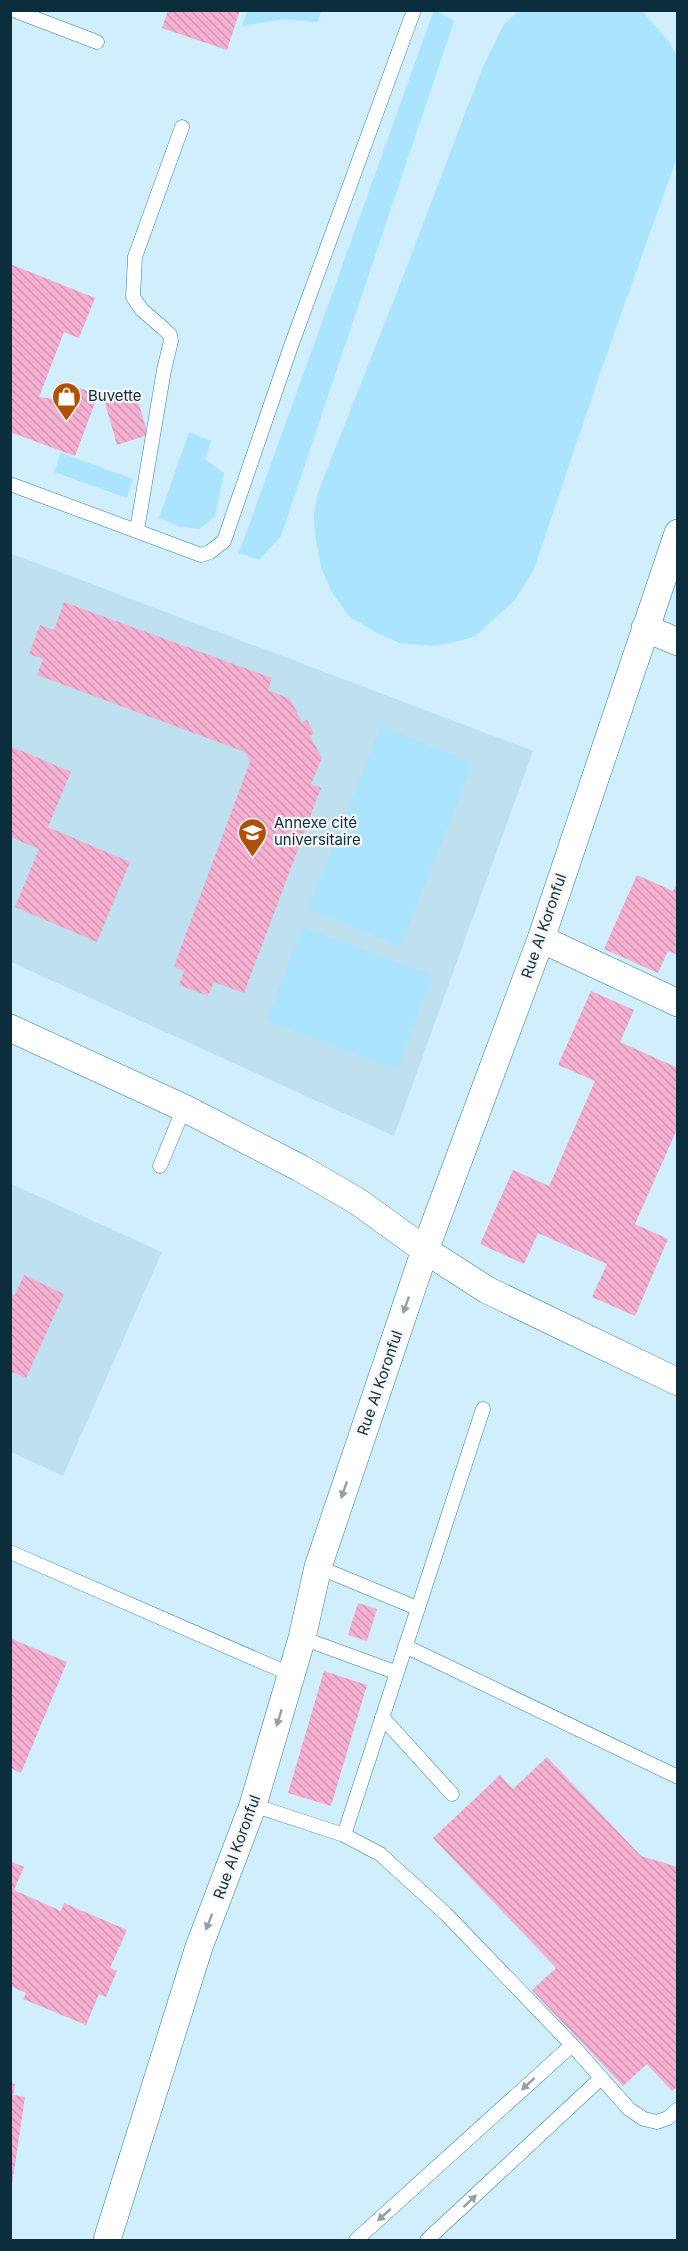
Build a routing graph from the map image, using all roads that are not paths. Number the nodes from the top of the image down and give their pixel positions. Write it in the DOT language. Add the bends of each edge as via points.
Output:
graph roads {
  1 [pos="13,10"];
  2 [pos="414,10"];
  3 [pos="97,42"];
  4 [pos="182,127"];
  5 [pos="10,484"];
  6 [pos="137,530"];
  7 [pos="678,533"];
  8 [pos="645,628"];
  9 [pos="678,642"];
  10 [pos="541,939"];
  11 [pos="678,1003"];
  12 [pos="10,1028"];
  13 [pos="184,1108"];
  14 [pos="160,1166"];
  15 [pos="425,1250"];
  16 [pos="676,1378"];
  17 [pos="483,1409"];
  18 [pos="10,1552"];
  19 [pos="318,1567"];
  20 [pos="417,1608"];
  21 [pos="302,1638"];
  22 [pos="405,1646"];
  23 [pos="395,1672"];
  24 [pos="292,1675"];
  25 [pos="382,1717"];
  26 [pos="678,1777"];
  27 [pos="452,1794"];
  28 [pos="254,1805"];
  29 [pos="344,1835"];
  30 [pos="572,2045"];
  31 [pos="601,2078"];
  32 [pos="678,2109"];
  33 [pos="107,2241"];
  34 [pos="356,2241"];
  35 [pos="427,2241"];
  1 -- 3 [label="lane"];
  2 -- 6 [label="lane" via="224,541 201,555"];
  4 -- 6 [label="lane" via="135,257 133,297 170,335 171,341"];
  5 -- 6 [label="lane"];
  7 -- 8 [label="street, Rue Al Koronful"];
  8 -- 9 [label="street"];
  8 -- 10 [label="street, Rue Al Koronful"];
  10 -- 11 [label="street"];
  10 -- 15 [label="street, Rue Al Koronful"];
  12 -- 13 [label="street"];
  13 -- 14 [label="lane"];
  13 -- 15 [label="street" via="357,1201"];
  15 -- 16 [label="street" via="487,1290"];
  15 -- 19 [label="street, Rue Al Koronful, one-way"];
  17 -- 20 [label="lane"];
  18 -- 24 [label="lane"];
  19 -- 20 [label="lane"];
  19 -- 21 [label="street, Rue Al Koronful"];
  20 -- 22 [label="lane"];
  21 -- 23 [label="lane"];
  21 -- 24 [label="street, Rue Al Koronful"];
  22 -- 23 [label="lane"];
  22 -- 26 [label="lane"];
  23 -- 25 [label="lane"];
  24 -- 28 [label="street, Rue Al Koronful, one-way"];
  25 -- 27 [label="lane"];
  25 -- 29 [label="lane"];
  28 -- 29 [label="lane"];
  28 -- 33 [label="street, Rue Al Koronful, one-way" via="200,1947"];
  29 -- 30 [label="lane" via="380,1854 403,1874"];
  30 -- 31 [label="lane"];
  30 -- 34 [label="lane, one-way"];
  31 -- 32 [label="lane" via="644,2120 657,2122"];
  35 -- 31 [label="lane, one-way"];
}
